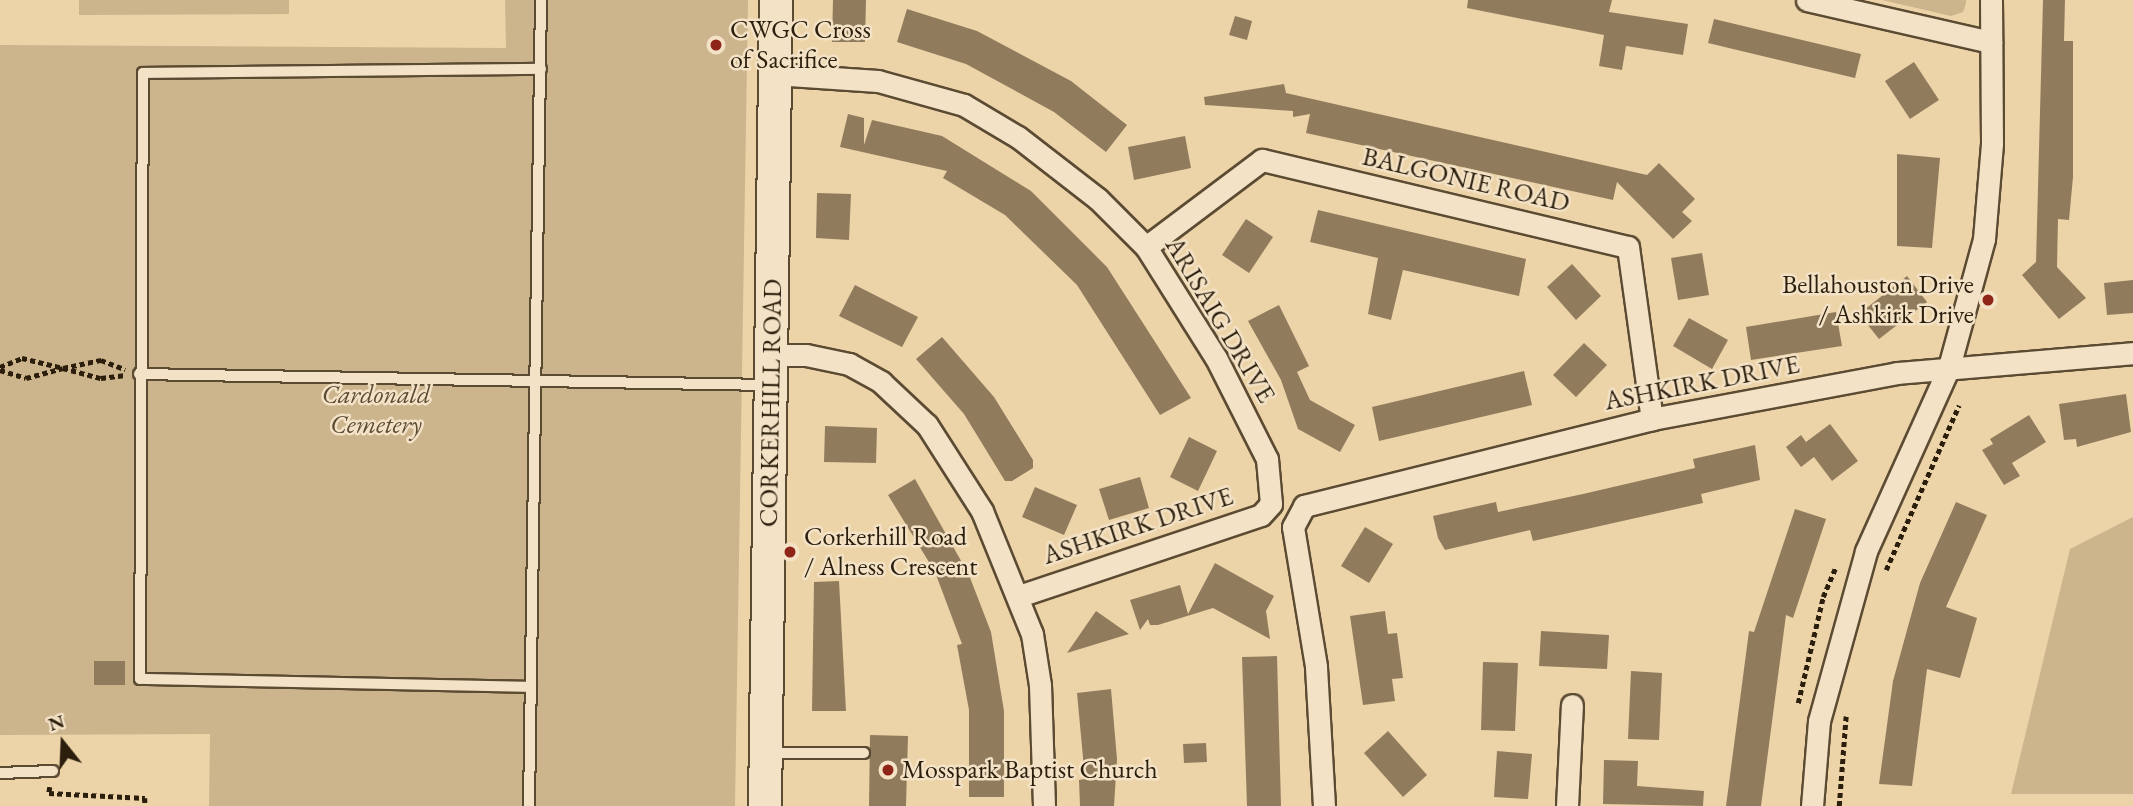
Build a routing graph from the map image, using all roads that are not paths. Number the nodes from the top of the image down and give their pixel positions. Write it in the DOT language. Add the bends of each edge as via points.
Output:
graph roads {
  1 [pos="541,0"];
  2 [pos="776,0"];
  3 [pos="1807,0"];
  4 [pos="1991,0"];
  5 [pos="1991,42"];
  6 [pos="541,69"];
  7 [pos="774,74"];
  8 [pos="1146,247"];
  9 [pos="2133,353"];
  10 [pos="1949,368"];
  11 [pos="772,370"];
  12 [pos="139,374"];
  13 [pos="539,383"];
  14 [pos="1652,419"];
  15 [pos="1271,504"];
  16 [pos="1295,517"];
  17 [pos="1019,596"];
  18 [pos="531,687"];
  19 [pos="1572,705"];
  20 [pos="766,753"];
  21 [pos="863,753"];
  22 [pos="52,771"];
  23 [pos="0,773"];
  24 [pos="529,806"];
  25 [pos="765,806"];
  26 [pos="1044,806"];
  27 [pos="1324,806"];
  28 [pos="1567,806"];
  29 [pos="1812,806"];
  1 -- 6 [label="lane"];
  2 -- 7 [label="street, CORKERHILL ROAD"];
  3 -- 5 [label="street"];
  4 -- 5 [label="street"];
  5 -- 10 [label="street" via="1992,143 1984,239"];
  6 -- 12 [label="lane" via="143,73"];
  6 -- 13 [label="lane"];
  7 -- 8 [label="street, ARISAIG DRIVE" via="878,81 964,105 1074,179"];
  7 -- 11 [label="street, CORKERHILL ROAD"];
  8 -- 14 [label="street, BALGONIE ROAD" via="1262,160 1628,247"];
  8 -- 15 [label="street, ARISAIG DRIVE" via="1216,358 1267,459"];
  9 -- 10 [label="street, ASHKIRK DRIVE"];
  10 -- 14 [label="street, ASHKIRK DRIVE"];
  10 -- 29 [label="street" via="1866,551 1819,721"];
  11 -- 13 [label="lane"];
  11 -- 17 [label="street" via="806,355 849,364 881,382 927,425 982,511"];
  11 -- 20 [label="street, CORKERHILL ROAD"];
  12 -- 13 [label="lane"];
  12 -- 18 [label="lane" via="140,679"];
  13 -- 18 [label="lane"];
  14 -- 16 [label="street, ASHKIRK DRIVE" via="1316,500"];
  15 -- 16 [label="street"];
  15 -- 17 [label="street, ASHKIRK DRIVE" via="1261,515"];
  16 -- 27 [label="street" via="1316,666"];
  17 -- 26 [label="street" via="1040,685"];
  18 -- 24 [label="lane"];
  19 -- 28 [label="street"];
  20 -- 21 [label="lane"];
  20 -- 25 [label="street, CORKERHILL ROAD"];
  22 -- 23 [label="lane"];
}
